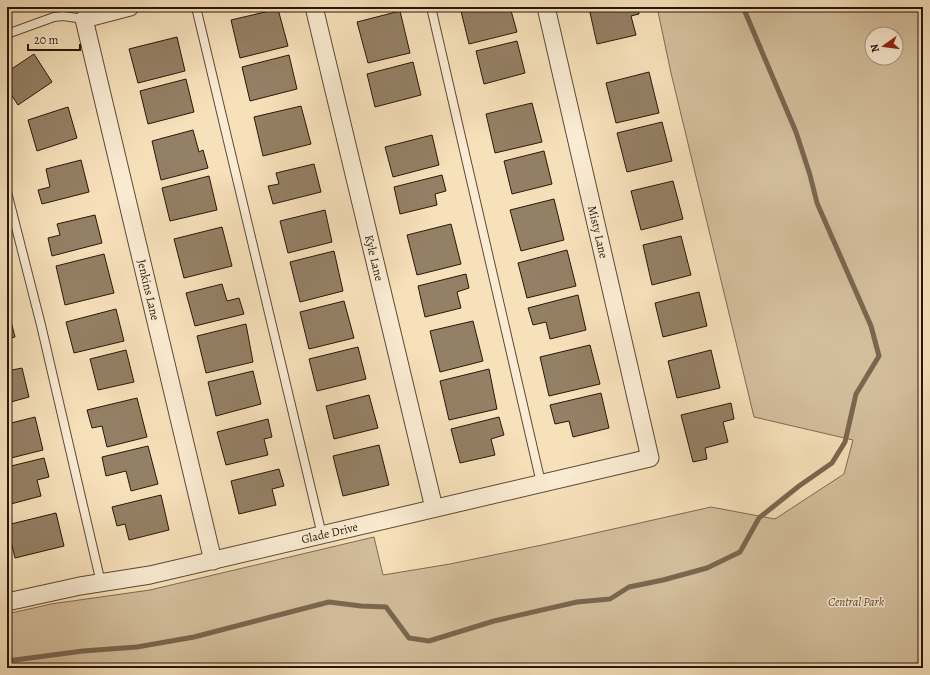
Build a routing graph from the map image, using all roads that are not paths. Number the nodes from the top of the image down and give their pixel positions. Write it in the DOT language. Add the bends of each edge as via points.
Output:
graph roads {
  1 [pos="130,7"];
  2 [pos="196,7"];
  3 [pos="314,7"];
  4 [pos="430,7"];
  5 [pos="546,7"];
  6 [pos="84,19"];
  7 [pos="7,34"];
  8 [pos="7,192"];
  9 [pos="650,458"];
  10 [pos="541,483"];
  11 [pos="434,508"];
  12 [pos="322,536"];
  13 [pos="213,561"];
  14 [pos="101,583"];
  15 [pos="7,602"];
  1 -- 6 [label="street"];
  2 -- 12 [label="lane"];
  3 -- 11 [label="street, Kyle Lane"];
  4 -- 10 [label="lane"];
  5 -- 9 [label="street, Misty Lane"];
  6 -- 7 [label="lane" via="54,17"];
  6 -- 13 [label="street, Jenkins Lane"];
  8 -- 14 [label="lane"];
  9 -- 10 [label="street, Glade Drive"];
  10 -- 11 [label="street, Glade Drive"];
  11 -- 12 [label="street, Glade Drive"];
  12 -- 13 [label="street, Glade Drive"];
  13 -- 14 [label="street, Glade Drive" via="144,577"];
  14 -- 15 [label="street, Glade Drive"];
}
